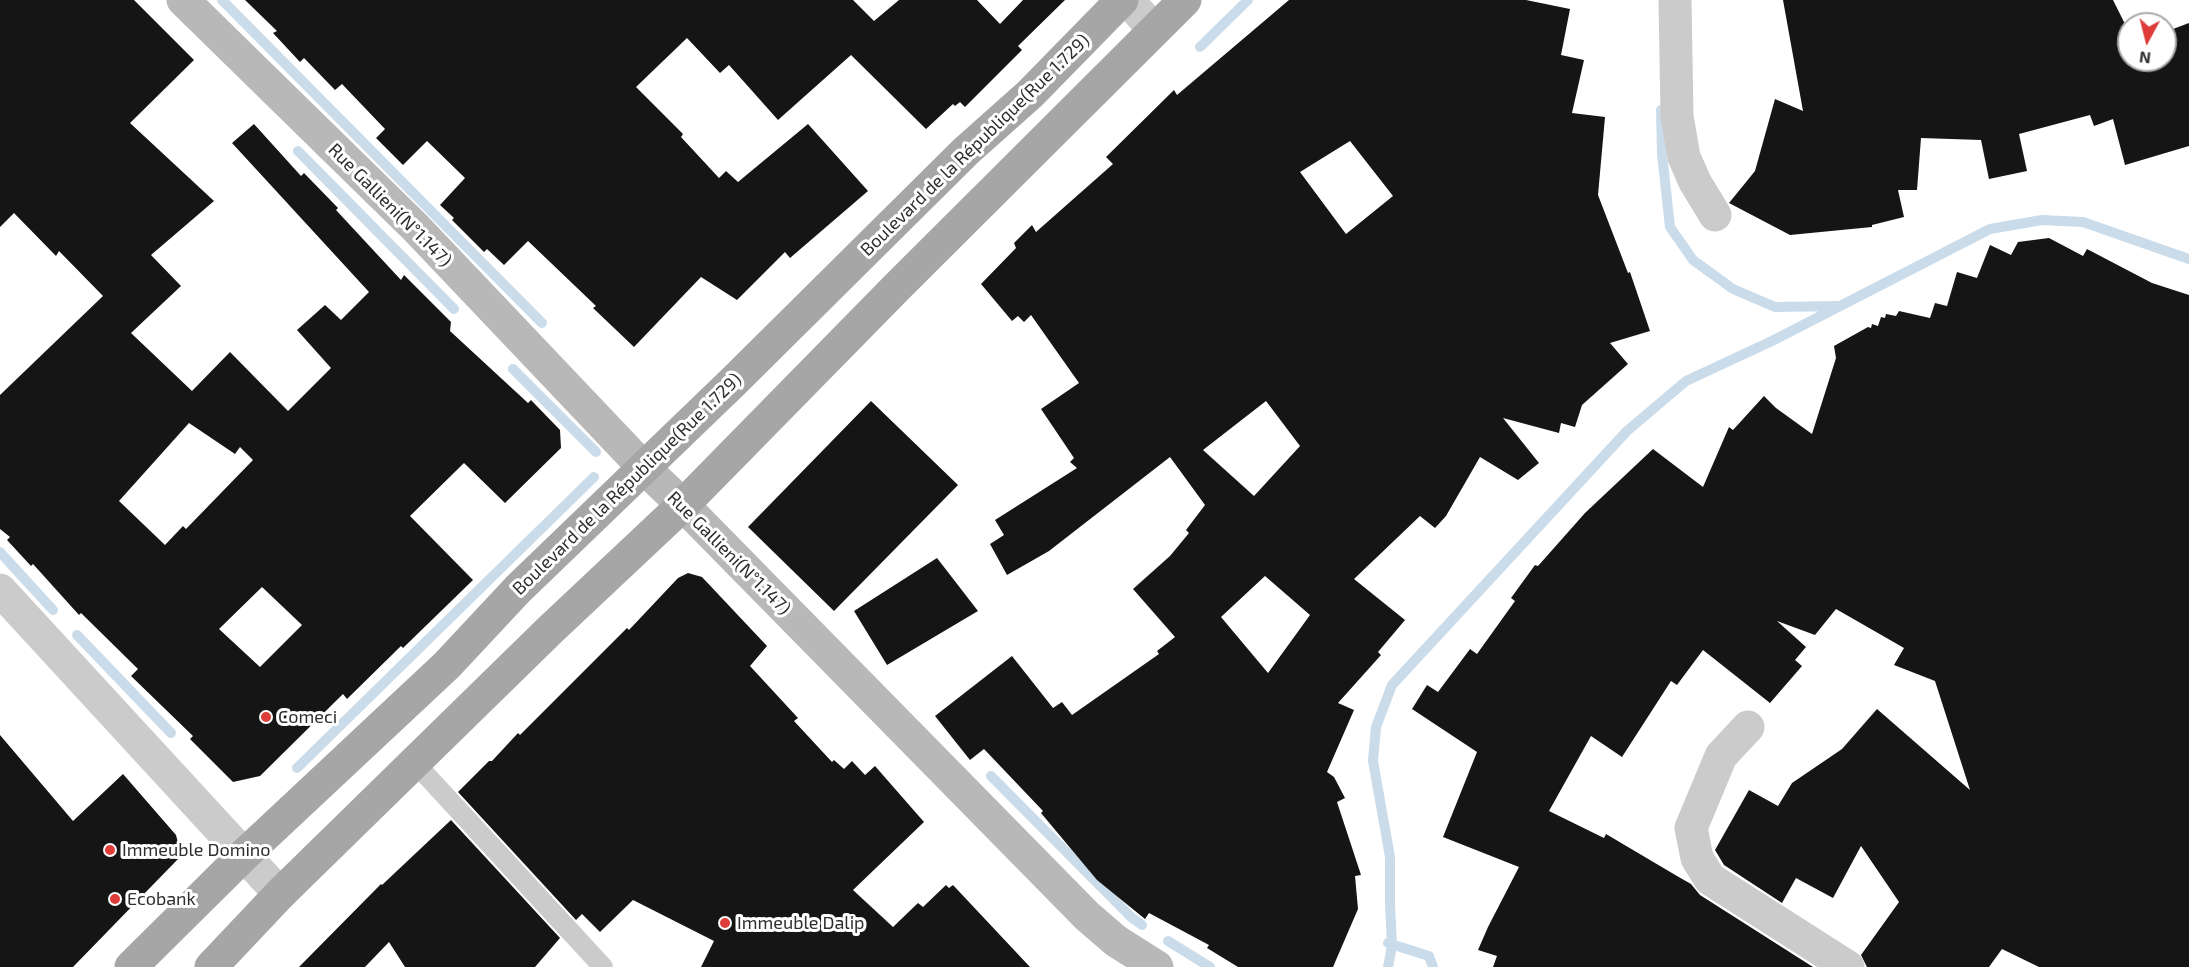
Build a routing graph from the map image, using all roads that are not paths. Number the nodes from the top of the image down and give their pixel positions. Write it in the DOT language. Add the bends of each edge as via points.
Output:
graph roads {
  1 [pos="183,0"];
  2 [pos="1122,0"];
  3 [pos="1128,0"];
  4 [pos="1185,0"];
  5 [pos="1675,0"];
  6 [pos="1154,30"];
  7 [pos="1715,215"];
  8 [pos="644,468"];
  9 [pos="683,505"];
  10 [pos="0,590"];
  11 [pos="1748,727"];
  12 [pos="415,763"];
  13 [pos="244,855"];
  14 [pos="280,894"];
  15 [pos="131,967"];
  16 [pos="211,967"];
  17 [pos="603,967"];
  18 [pos="1157,967"];
  19 [pos="1848,967"];
  1 -- 8 [label="main road, Rue Gallieni(N°1.147)" via="416,228"];
  2 -- 8 [label="main road, Boulevard de la République(Rue 1.729)"];
  3 -- 6 [label="street"];
  4 -- 6 [label="main road"];
  5 -- 7 [label="street" via="1677,116 1684,157"];
  6 -- 9 [label="main road"];
  8 -- 9 [label="main road, Rue Gallieni(N°1.147)"];
  8 -- 13 [label="main road, Boulevard de la République(Rue 1.729)" via="518,589 447,665"];
  9 -- 12 [label="main road"];
  9 -- 18 [label="main road, Rue Gallieni(N°1.147)" via="1087,916 1116,941"];
  10 -- 13 [label="street"];
  11 -- 19 [label="street" via="1721,756 1691,828 1698,858 1710,879"];
  12 -- 14 [label="main road"];
  12 -- 17 [label="lane"];
  13 -- 14 [label="street"];
  13 -- 15 [label="main road, Boulevard de la République(Rue 1.729)"];
  14 -- 16 [label="main road"];
}
